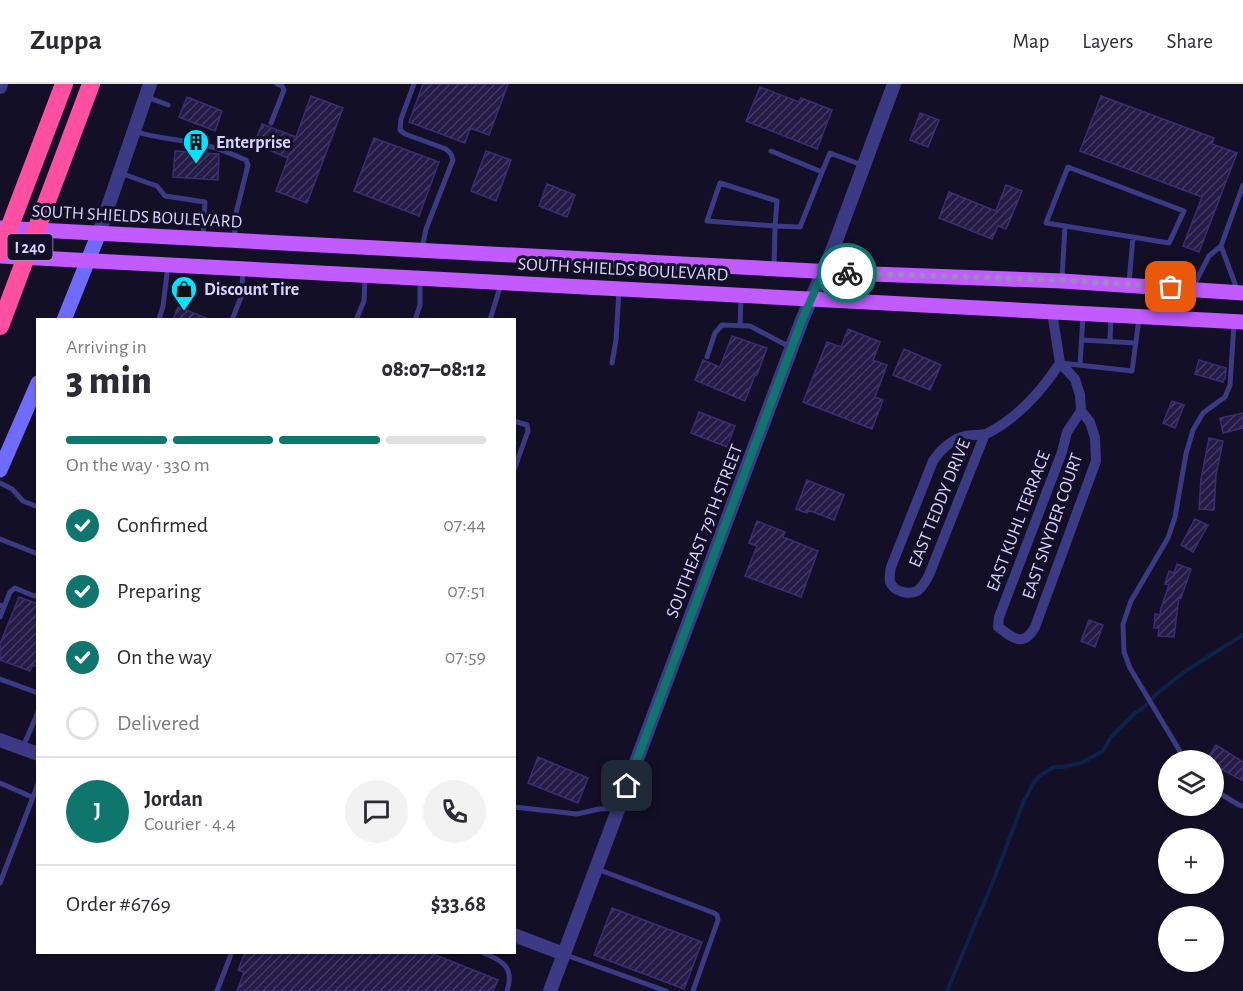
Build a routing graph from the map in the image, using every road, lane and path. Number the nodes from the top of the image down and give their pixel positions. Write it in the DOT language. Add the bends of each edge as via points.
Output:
graph roads {
  1 [pos="64,84"];
  2 [pos="91,84"];
  3 [pos="278,84"];
  4 [pos="414,84"];
  5 [pos="894,84"];
  6 [pos="148,90"];
  7 [pos="168,105"];
  8 [pos="271,123"];
  9 [pos="134,131"];
  10 [pos="771,150"];
  11 [pos="864,165"];
  12 [pos="822,172"];
  13 [pos="120,173"];
  14 [pos="1243,185"];
  15 [pos="775,226"];
  16 [pos="1065,226"];
  17 [pos="0,228"];
  18 [pos="99,233"];
  19 [pos="1133,237"];
  20 [pos="203,239"];
  21 [pos="235,241"];
  22 [pos="1221,246"];
  23 [pos="388,249"];
  24 [pos="421,251"];
  25 [pos="0,254"];
  26 [pos="89,260"];
  27 [pos="168,265"];
  28 [pos="243,269"];
  29 [pos="774,269"];
  30 [pos="823,272"];
  31 [pos="365,275"];
  32 [pos="388,276"];
  33 [pos="420,278"];
  34 [pos="1062,280"];
  35 [pos="501,282"];
  36 [pos="1129,285"];
  37 [pos="619,289"];
  38 [pos="1193,289"];
  39 [pos="1240,292"];
  40 [pos="741,295"];
  41 [pos="811,298"];
  42 [pos="1052,312"];
  43 [pos="1083,314"];
  44 [pos="1111,315"];
  45 [pos="1140,316"];
  46 [pos="65,318"];
  47 [pos="160,318"];
  48 [pos="233,318"];
  49 [pos="357,318"];
  50 [pos="416,318"];
  51 [pos="491,318"];
  52 [pos="1239,322"];
  53 [pos="0,326"];
  54 [pos="740,326"];
  55 [pos="1082,340"];
  56 [pos="1110,341"];
  57 [pos="1136,343"];
  58 [pos="791,348"];
  59 [pos="707,357"];
  60 [pos="612,363"];
  61 [pos="1060,363"];
  62 [pos="1080,365"];
  63 [pos="33,404"];
  64 [pos="1081,411"];
  65 [pos="516,422"];
  66 [pos="985,434"];
  67 [pos="516,464"];
  68 [pos="0,470"];
  69 [pos="0,483"];
  70 [pos="36,506"];
  71 [pos="0,539"];
  72 [pos="36,553"];
  73 [pos="36,596"];
  74 [pos="2,606"];
  75 [pos="0,617"];
  76 [pos="1012,639"];
  77 [pos="0,679"];
  78 [pos="36,692"];
  79 [pos="36,717"];
  80 [pos="0,740"];
  81 [pos="23,749"];
  82 [pos="1179,750"];
  83 [pos="36,753"];
  84 [pos="0,783"];
  85 [pos="36,788"];
  86 [pos="1224,796"];
  87 [pos="32,797"];
  88 [pos="1243,806"];
  89 [pos="516,807"];
  90 [pos="619,808"];
  91 [pos="596,869"];
  92 [pos="2,874"];
  93 [pos="0,882"];
  94 [pos="516,936"];
  95 [pos="231,954"];
  96 [pos="485,954"];
  97 [pos="564,954"];
  98 [pos="217,991"];
  99 [pos="507,991"];
  100 [pos="550,991"];
  101 [pos="666,991"];
  102 [pos="693,991"];
  1 -- 25 [label="highway, I 240"];
  2 -- 53 [label="highway, I 240"];
  3 -- 8 [label="lane" via="284,90"];
  4 -- 24 [label="lane" via="400,130 446,149 453,160"];
  5 -- 11 [label="street, SOUTHEAST 79TH STREET"];
  6 -- 7 [label="lane"];
  6 -- 9 [label="street"];
  9 -- 13 [label="street"];
  9 -- 21 [label="lane" via="198,143 246,160 235,217"];
  10 -- 12 [label="lane"];
  11 -- 12 [label="lane" via="830,153"];
  11 -- 30 [label="street, SOUTHEAST 79TH STREET"];
  12 -- 15 [label="lane" via="800,227"];
  13 -- 18 [label="street"];
  13 -- 20 [label="lane" via="157,186 165,196 205,202"];
  14 -- 22 [label="lane"];
  15 -- 15 [label="lane" via="707,221 720,183 777,201"];
  15 -- 29 [label="lane"];
  16 -- 19 [label="lane"];
  16 -- 19 [label="lane" via="1046,224 1068,167 1184,211 1169,243"];
  16 -- 34 [label="lane"];
  17 -- 18 [label="main road, SOUTH SHIELDS BOULEVARD"];
  18 -- 20 [label="main road, SOUTH SHIELDS BOULEVARD"];
  18 -- 26 [label="main road"];
  19 -- 36 [label="lane"];
  20 -- 21 [label="main road, SOUTH SHIELDS BOULEVARD"];
  21 -- 23 [label="main road, SOUTH SHIELDS BOULEVARD"];
  22 -- 38 [label="lane" via="1209,256"];
  22 -- 39 [label="lane"];
  23 -- 24 [label="main road, SOUTH SHIELDS BOULEVARD"];
  23 -- 32 [label="main road"];
  24 -- 29 [label="main road, SOUTH SHIELDS BOULEVARD"];
  25 -- 26 [label="main road, SOUTH SHIELDS BOULEVARD"];
  26 -- 27 [label="main road, SOUTH SHIELDS BOULEVARD"];
  26 -- 46 [label="main road"];
  27 -- 28 [label="main road, SOUTH SHIELDS BOULEVARD"];
  27 -- 47 [label="lane"];
  28 -- 31 [label="main road, SOUTH SHIELDS BOULEVARD"];
  28 -- 48 [label="lane" via="241,297"];
  29 -- 30 [label="main road, SOUTH SHIELDS BOULEVARD"];
  30 -- 34 [label="main road, SOUTH SHIELDS BOULEVARD"];
  30 -- 41 [label="street, SOUTHEAST 79TH STREET"];
  31 -- 32 [label="main road, SOUTH SHIELDS BOULEVARD"];
  31 -- 49 [label="lane" via="364,301"];
  32 -- 33 [label="main road, SOUTH SHIELDS BOULEVARD"];
  33 -- 35 [label="main road, SOUTH SHIELDS BOULEVARD"];
  33 -- 50 [label="lane"];
  34 -- 36 [label="main road, SOUTH SHIELDS BOULEVARD"];
  35 -- 37 [label="main road, SOUTH SHIELDS BOULEVARD"];
  35 -- 51 [label="lane"];
  36 -- 38 [label="main road, SOUTH SHIELDS BOULEVARD"];
  37 -- 40 [label="main road, SOUTH SHIELDS BOULEVARD"];
  37 -- 60 [label="lane"];
  38 -- 39 [label="main road, SOUTH SHIELDS BOULEVARD"];
  40 -- 41 [label="main road, SOUTH SHIELDS BOULEVARD"];
  40 -- 54 [label="lane"];
  41 -- 42 [label="main road, SOUTH SHIELDS BOULEVARD"];
  41 -- 58 [label="street, SOUTHEAST 79TH STREET"];
  42 -- 43 [label="main road, SOUTH SHIELDS BOULEVARD"];
  42 -- 61 [label="street"];
  43 -- 44 [label="main road, SOUTH SHIELDS BOULEVARD"];
  43 -- 55 [label="lane"];
  44 -- 45 [label="main road, SOUTH SHIELDS BOULEVARD"];
  44 -- 56 [label="lane"];
  45 -- 52 [label="main road, SOUTH SHIELDS BOULEVARD"];
  45 -- 57 [label="lane"];
  52 -- 82 [label="lane" via="1230,385 1225,397 1203,413 1193,430 1168,538 1131,601 1123,624 1124,652 1130,668"];
  54 -- 58 [label="lane" via="750,326"];
  54 -- 59 [label="lane" via="722,325"];
  55 -- 56 [label="lane"];
  55 -- 62 [label="lane"];
  56 -- 57 [label="lane"];
  57 -- 62 [label="lane" via="1132,370"];
  58 -- 90 [label="street, SOUTHEAST 79TH STREET"];
  61 -- 62 [label="lane"];
  61 -- 64 [label="street, EAST SNYDER COURT" via="1075,378"];
  61 -- 66 [label="street" via="1019,414"];
  63 -- 68 [label="main road"];
  64 -- 76 [label="street, EAST KUHL TERRACE" via="1067,432 999,617 998,627"];
  64 -- 76 [label="street, EAST SNYDER COURT" via="1095,438 1096,461 1035,627 1026,638"];
  65 -- 67 [label="lane" via="527,425 528,431"];
  66 -- 66 [label="street, EAST TEDDY DRIVE" via="964,436 952,442 933,461 889,573 890,582 902,592 920,589 929,574"];
  69 -- 70 [label="lane"];
  71 -- 72 [label="lane"];
  73 -- 74 [label="lane" via="15,588"];
  74 -- 75 [label="lane"];
  77 -- 78 [label="lane"];
  79 -- 81 [label="lane"];
  80 -- 81 [label="street"];
  81 -- 83 [label="street"];
  84 -- 87 [label="lane"];
  85 -- 87 [label="lane"];
  86 -- 88 [label="lane"];
  87 -- 92 [label="lane"];
  89 -- 90 [label="lane" via="578,814"];
  90 -- 91 [label="street, SOUTHEAST 79TH STREET"];
  91 -- 97 [label="street, SOUTHEAST 79TH STREET"];
  91 -- 102 [label="lane" via="717,915"];
  92 -- 93 [label="lane"];
  94 -- 97 [label="street"];
  95 -- 98 [label="lane"];
  96 -- 99 [label="lane" via="507,968"];
  97 -- 100 [label="street, SOUTHEAST 79TH STREET"];
  97 -- 101 [label="lane"];
}
